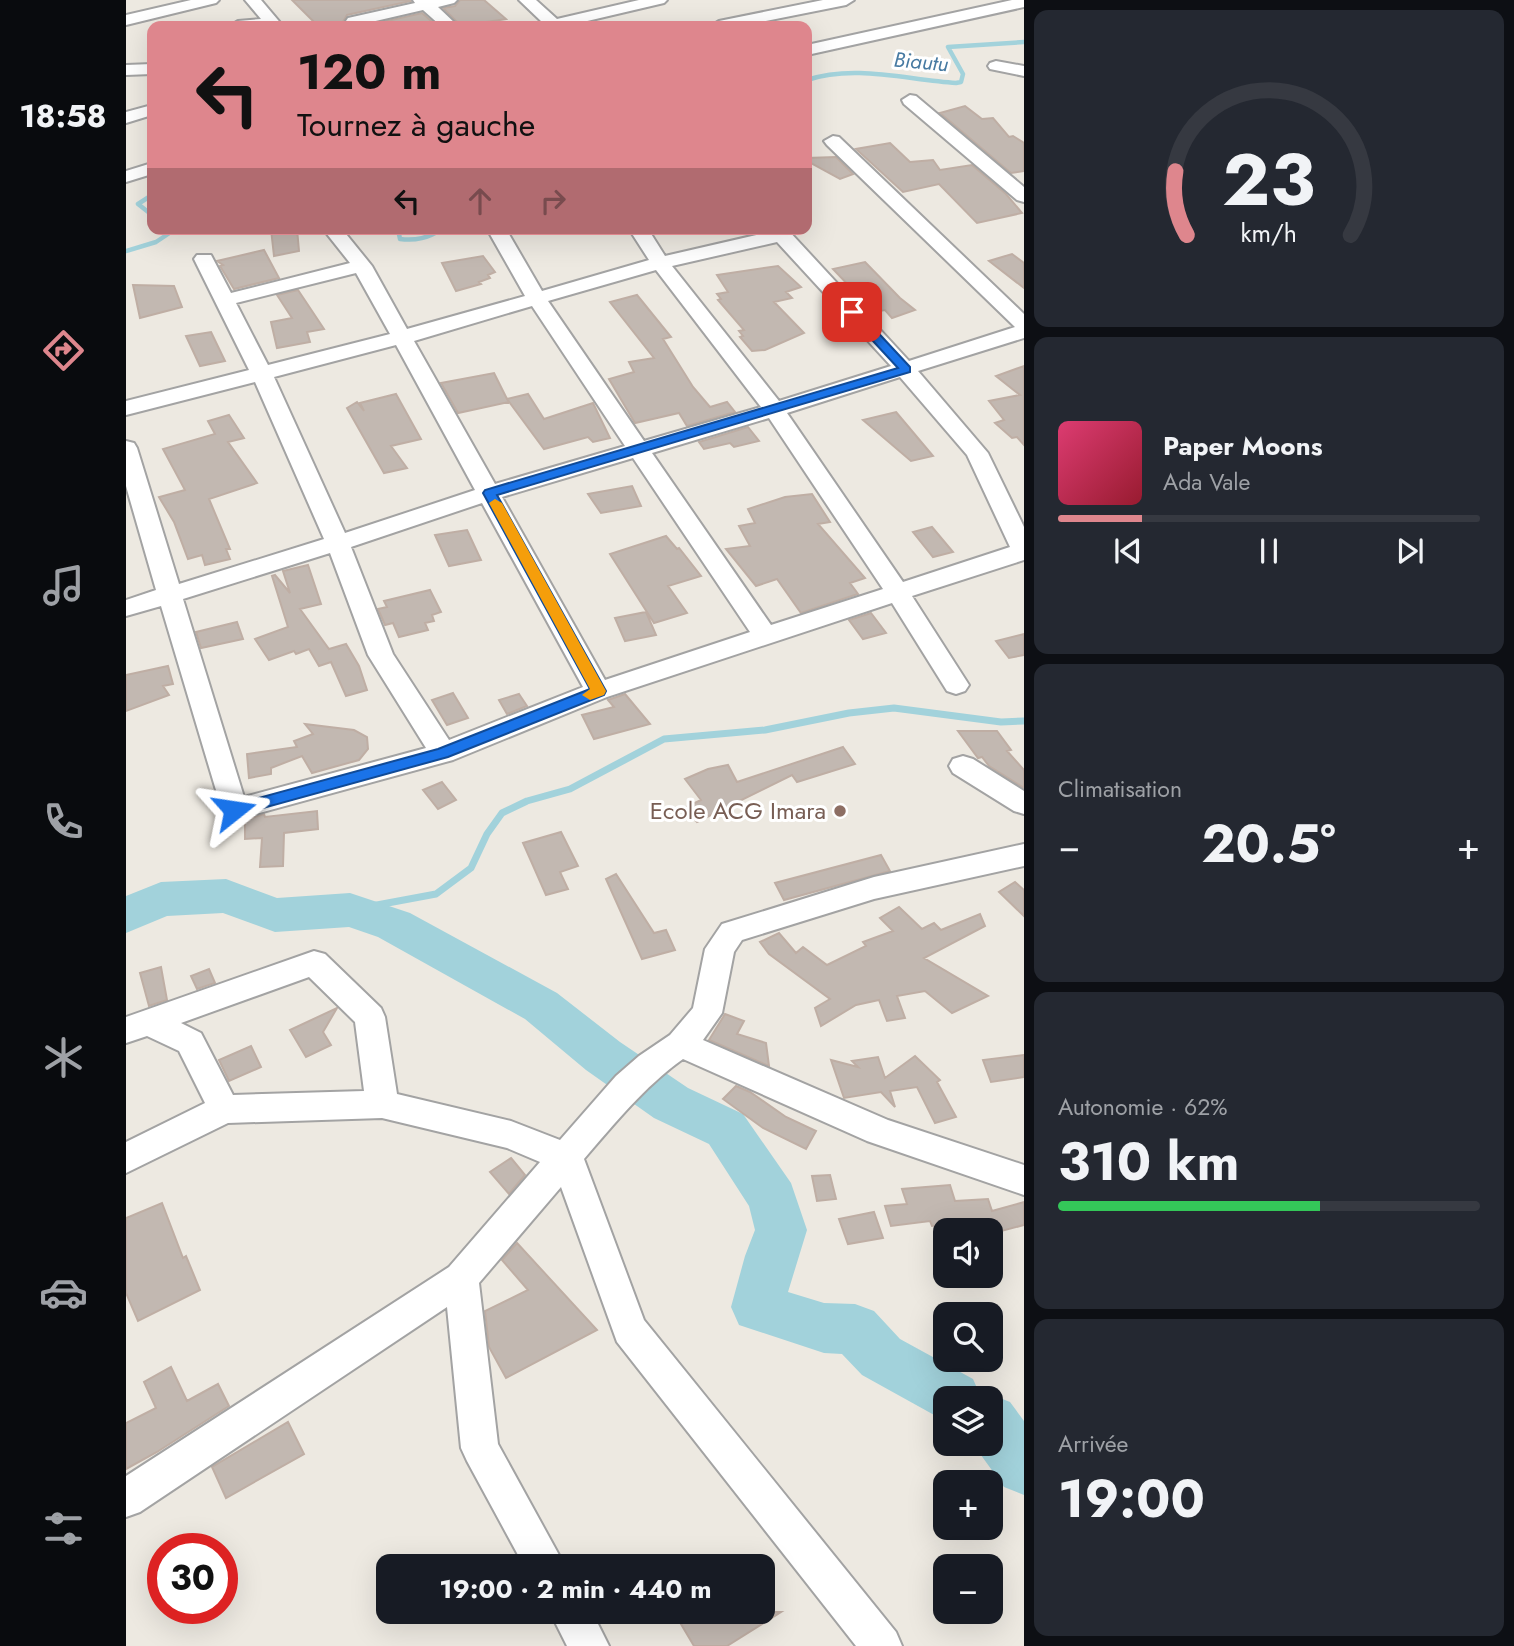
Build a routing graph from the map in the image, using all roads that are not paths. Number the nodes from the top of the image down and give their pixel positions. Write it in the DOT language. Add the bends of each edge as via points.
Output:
graph roads {
  1 [pos="211,0"];
  2 [pos="253,0"];
  3 [pos="449,0"];
  4 [pos="527,0"];
  5 [pos="659,0"];
  6 [pos="846,0"];
  7 [pos="423,2"];
  8 [pos="1024,2"];
  9 [pos="622,5"];
  10 [pos="126,20"];
  11 [pos="271,21"];
  12 [pos="354,21"];
  13 [pos="444,21"];
  14 [pos="551,21"];
  15 [pos="568,21"];
  16 [pos="630,21"];
  17 [pos="743,21"];
  18 [pos="147,28"];
  19 [pos="126,29"];
  20 [pos="812,49"];
  21 [pos="996,66"];
  22 [pos="147,69"];
  23 [pos="126,70"];
  24 [pos="1024,71"];
  25 [pos="909,100"];
  26 [pos="147,111"];
  27 [pos="128,116"];
  28 [pos="833,141"];
  29 [pos="147,170"];
  30 [pos="126,177"];
  31 [pos="1024,196"];
  32 [pos="337,235"];
  33 [pos="499,235"];
  34 [pos="642,235"];
  35 [pos="767,235"];
  36 [pos="782,235"];
  37 [pos="204,259"];
  38 [pos="659,263"];
  39 [pos="362,266"];
  40 [pos="536,298"];
  41 [pos="226,300"];
  42 [pos="1024,325"];
  43 [pos="1024,331"];
  44 [pos="400,338"];
  45 [pos="905,369"];
  46 [pos="261,372"];
  47 [pos="126,408"];
  48 [pos="774,410"];
  49 [pos="126,448"];
  50 [pos="636,449"];
  51 [pos="490,493"];
  52 [pos="338,543"];
  53 [pos="1023,548"];
  54 [pos="897,592"];
  55 [pos="171,595"];
  56 [pos="126,608"];
  57 [pos="765,636"];
  58 [pos="956,685"];
  59 [pos="598,691"];
  60 [pos="443,754"];
  61 [pos="963,766"];
  62 [pos="1024,804"];
  63 [pos="1024,855"];
  64 [pos="137,1026"];
  65 [pos="681,1044"];
  66 [pos="382,1104"];
  67 [pos="224,1109"];
  68 [pos="126,1158"];
  69 [pos="567,1158"];
  70 [pos="1024,1180"];
  71 [pos="461,1278"];
  72 [pos="126,1498"];
  73 [pos="538,1554"];
  74 [pos="577,1624"];
  75 [pos="589,1646"];
  76 [pos="882,1646"];
  1 -- 10 [label="street"];
  2 -- 11 [label="street"];
  3 -- 7 [label="street"];
  4 -- 14 [label="street"];
  5 -- 9 [label="street"];
  6 -- 17 [label="street"];
  7 -- 12 [label="street"];
  7 -- 13 [label="street"];
  8 -- 20 [label="street"];
  9 -- 15 [label="street"];
  9 -- 16 [label="street"];
  18 -- 19 [label="street"];
  21 -- 24 [label="street"];
  22 -- 23 [label="street"];
  25 -- 31 [label="street"];
  26 -- 27 [label="street"];
  28 -- 42 [label="street"];
  29 -- 30 [label="street"];
  32 -- 39 [label="street"];
  33 -- 40 [label="street"];
  34 -- 38 [label="street"];
  35 -- 38 [label="street"];
  36 -- 45 [label="street"];
  37 -- 41 [label="street"];
  38 -- 40 [label="street"];
  38 -- 48 [label="street"];
  39 -- 41 [label="street"];
  39 -- 44 [label="street"];
  40 -- 44 [label="street"];
  40 -- 50 [label="street"];
  41 -- 46 [label="street"];
  43 -- 45 [label="street"];
  44 -- 46 [label="street"];
  44 -- 51 [label="street"];
  45 -- 48 [label="street"];
  45 -- 53 [label="street" via="977,453"];
  46 -- 47 [label="street"];
  46 -- 52 [label="street"];
  48 -- 50 [label="street"];
  48 -- 54 [label="street"];
  49 -- 55 [label="street"];
  50 -- 51 [label="street"];
  50 -- 57 [label="street"];
  51 -- 52 [label="street"];
  51 -- 59 [label="street"];
  52 -- 55 [label="street"];
  52 -- 60 [label="street" via="381,655"];
  53 -- 54 [label="street"];
  54 -- 57 [label="street"];
  54 -- 58 [label="street"];
  55 -- 56 [label="street"];
  55 -- 60 [label="street" via="234,810"];
  57 -- 59 [label="street"];
  59 -- 60 [label="street"];
  61 -- 62 [label="street"];
  63 -- 65 [label="street" via="874,888 732,932 720,949 707,1013"];
  64 -- 66 [label="street" via="314,963 370,1017"];
  64 -- 67 [label="street" via="190,1042"];
  65 -- 69 [label="street" via="627,1086"];
  65 -- 70 [label="street" via="879,1131"];
  66 -- 67 [label="street"];
  66 -- 69 [label="street" via="511,1135"];
  67 -- 68 [label="street"];
  69 -- 71 [label="street"];
  69 -- 76 [label="street" via="630,1330"];
  71 -- 72 [label="street"];
  71 -- 73 [label="street" via="480,1448"];
  74 -- 75 [label="street"];
}
